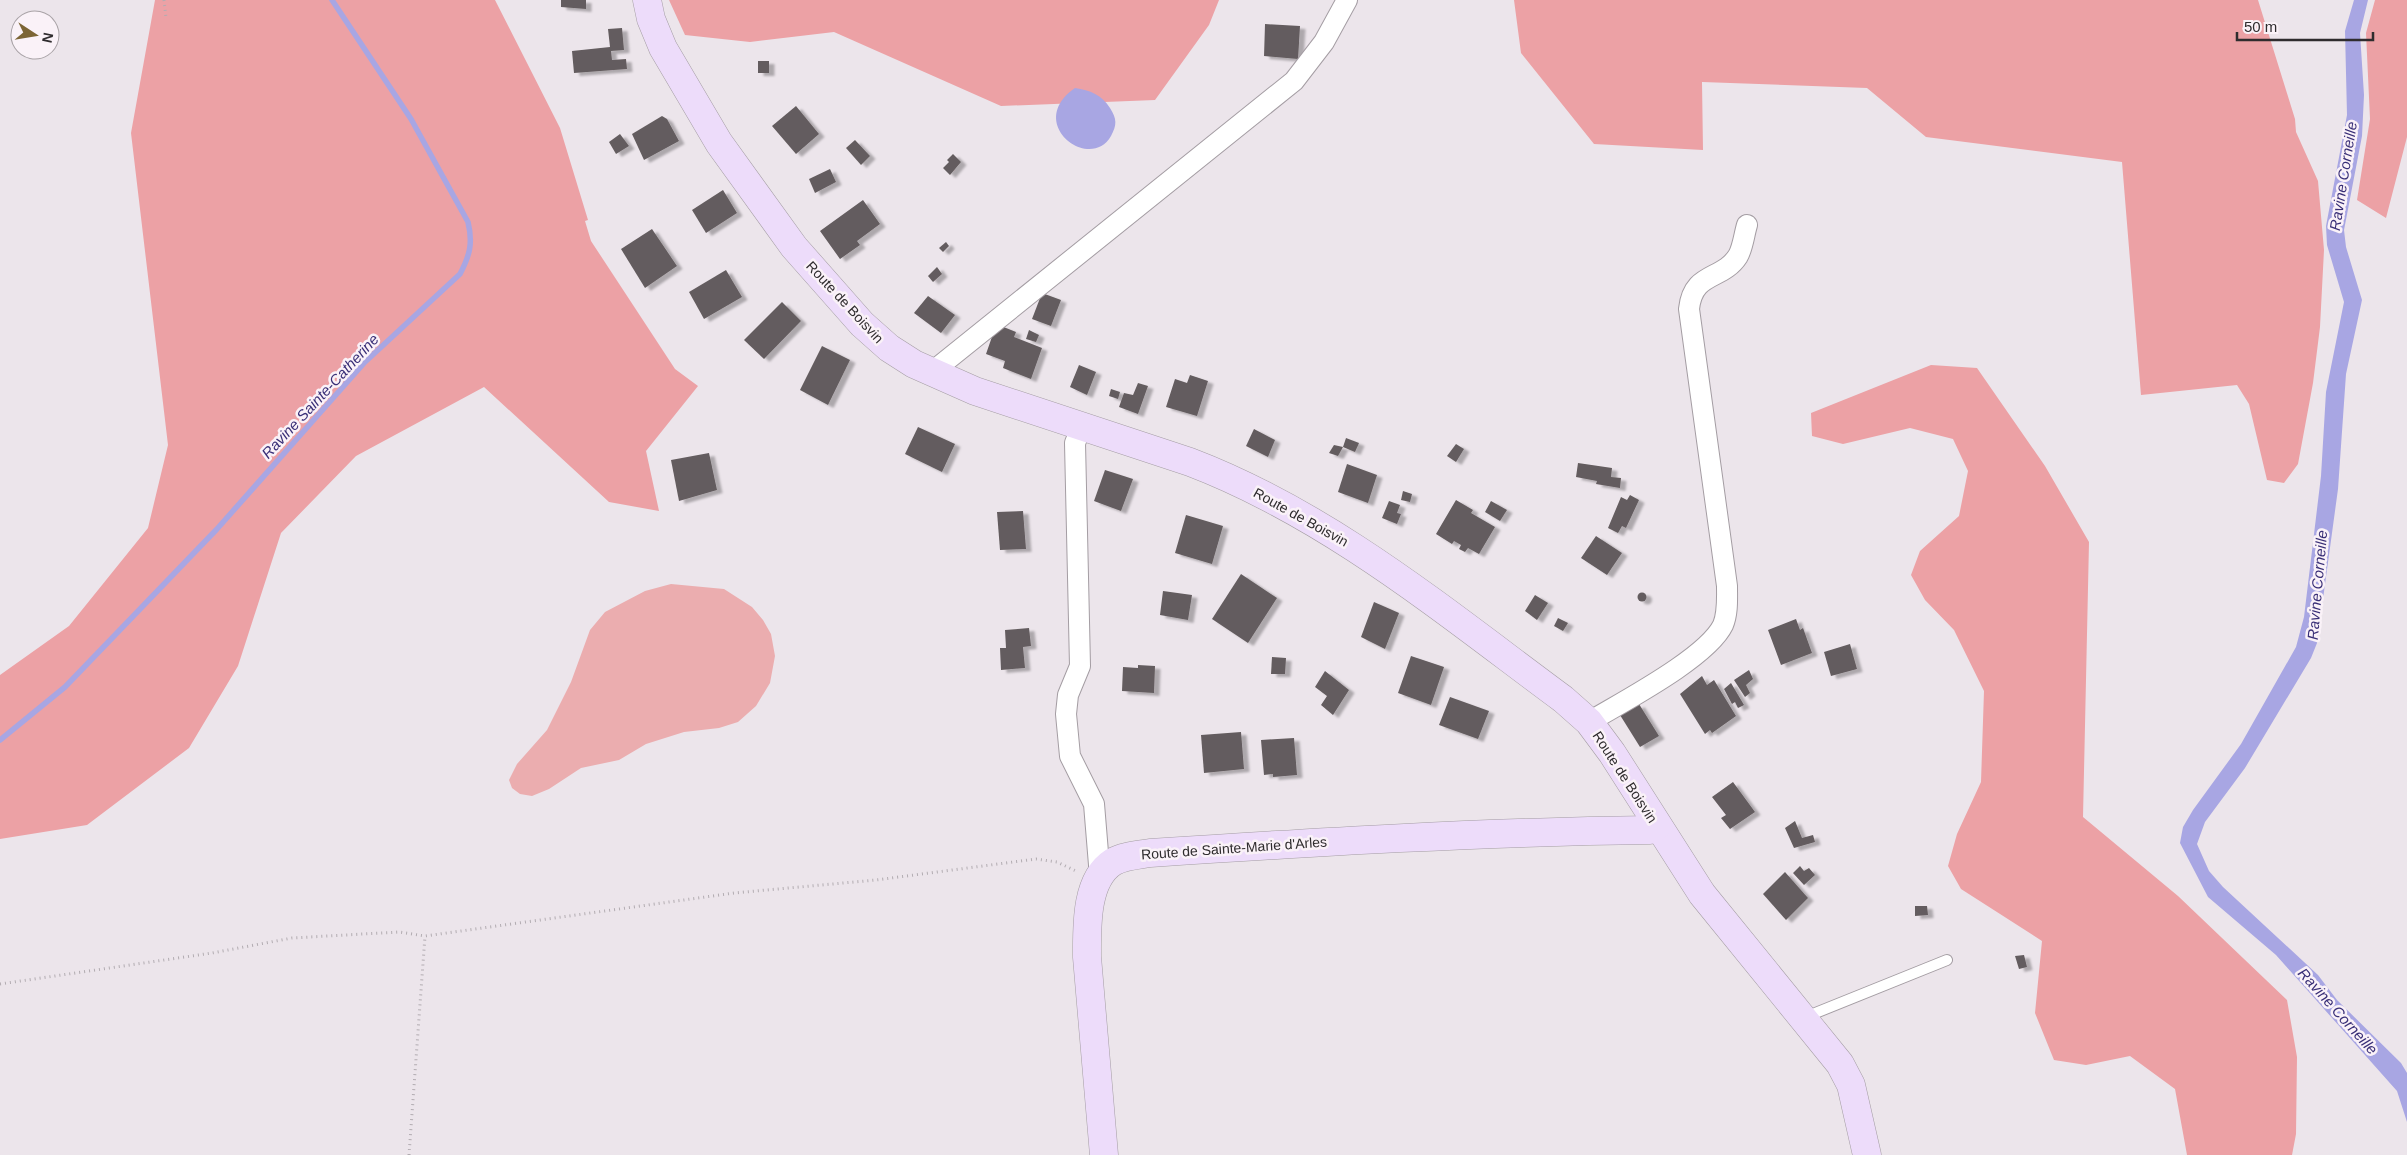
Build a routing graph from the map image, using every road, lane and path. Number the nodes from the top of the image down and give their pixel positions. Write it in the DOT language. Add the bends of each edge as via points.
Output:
graph roads {
  1 [pos="164,0"];
  2 [pos="647,0"];
  3 [pos="1347,0"];
  4 [pos="166,18"];
  5 [pos="1747,225"];
  6 [pos="932,372"];
  7 [pos="1081,428"];
  8 [pos="1589,722"];
  9 [pos="1657,826"];
  10 [pos="1100,877"];
  11 [pos="425,936"];
  12 [pos="1947,960"];
  13 [pos="0,984"];
  14 [pos="1802,1018"];
  15 [pos="409,1155"];
  16 [pos="1104,1155"];
  17 [pos="1867,1155"];
  1 -- 4 [label="path"];
  2 -- 6 [label="main road, Route de Boisvin" via="663,48 719,142 794,247 862,324 889,348"];
  3 -- 6 [label="street" via="1324,42 1294,81"];
  5 -- 8 [label="street" via="1737,257 1692,291 1689,309 1727,586 1727,611 1711,641 1694,657"];
  6 -- 7 [label="main road, Route de Boisvin" via="974,391"];
  7 -- 8 [label="main road, Route de Boisvin" via="1221,474 1311,521 1363,553 1563,699"];
  7 -- 10 [label="street" via="1075,443 1080,666 1068,695 1066,714 1070,756 1094,804"];
  8 -- 9 [label="main road, Route de Boisvin"];
  9 -- 10 [label="main road, Route de Sainte-Marie d'Arles" via="1650,830 1313,842 1150,853 1112,862"];
  9 -- 14 [label="main road, Route de Boisvin" via="1702,894"];
  10 -- 11 [label="path" via="1081,874 1057,862 1036,859 876,880 714,895"];
  10 -- 16 [label="main road, Route de Sainte-Marie d'Arles" via="1090,899 1087,957"];
  11 -- 13 [label="path" via="399,932 292,938"];
  11 -- 15 [label="path"];
  12 -- 14 [label="lane"];
  14 -- 17 [label="main road, Route de Boisvin" via="1840,1064 1851,1085"];
}
